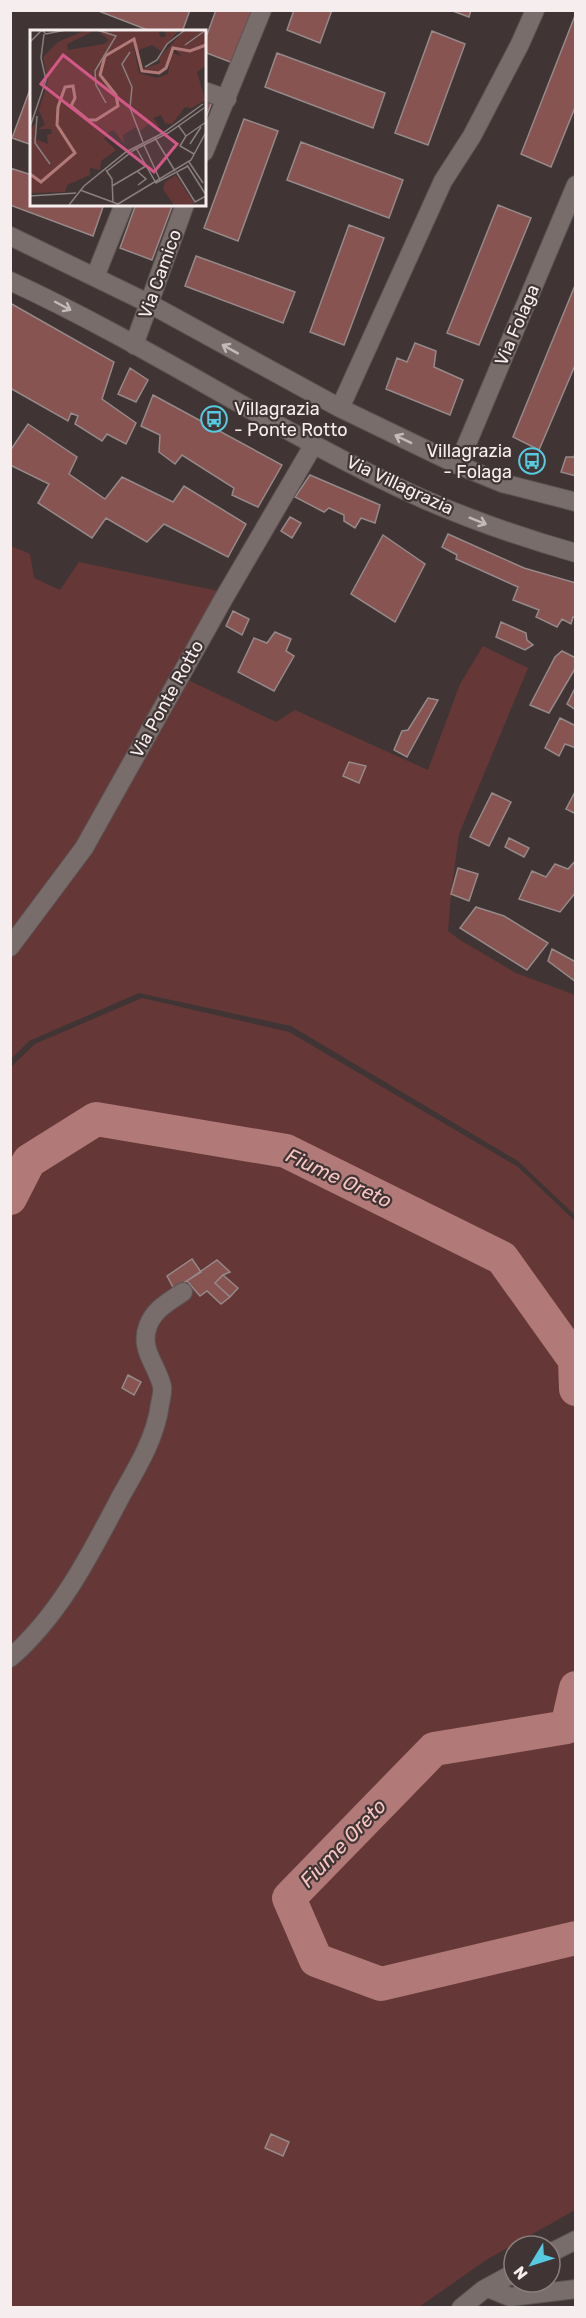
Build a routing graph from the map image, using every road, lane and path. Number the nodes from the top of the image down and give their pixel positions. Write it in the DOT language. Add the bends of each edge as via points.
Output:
graph roads {
  1 [pos="262,10"];
  2 [pos="535,10"];
  3 [pos="206,92"];
  4 [pos="227,99"];
  5 [pos="206,147"];
  6 [pos="576,185"];
  7 [pos="123,206"];
  8 [pos="184,206"];
  9 [pos="10,236"];
  10 [pos="96,277"];
  11 [pos="10,281"];
  12 [pos="150,304"];
  13 [pos="134,345"];
  14 [pos="340,408"];
  15 [pos="314,444"];
  16 [pos="458,465"];
  17 [pos="576,502"];
  18 [pos="576,553"];
  19 [pos="10,947"];
  20 [pos="183,1292"];
  21 [pos="10,1658"];
  22 [pos="576,2240"];
  23 [pos="562,2247"];
  24 [pos="502,2280"];
  25 [pos="488,2288"];
  26 [pos="576,2289"];
  27 [pos="461,2307"];
  1 -- 4 [label="street"];
  2 -- 14 [label="street" via="472,136 443,181"];
  3 -- 4 [label="street"];
  4 -- 5 [label="street"];
  6 -- 16 [label="street, Via Folaga"];
  7 -- 10 [label="street"];
  8 -- 12 [label="street, Via Camico"];
  9 -- 10 [label="street"];
  10 -- 12 [label="street"];
  11 -- 13 [label="street, Via Villagrazia, one-way" via="60,303"];
  12 -- 13 [label="street, Via Camico"];
  14 -- 12 [label="street, one-way"];
  13 -- 15 [label="street, Via Villagrazia"];
  16 -- 14 [label="street, one-way"];
  15 -- 18 [label="street, Via Villagrazia, one-way" via="421,498 513,535"];
  15 -- 19 [label="street, Via Ponte Rotto" via="84,848"];
  16 -- 17 [label="street" via="502,483"];
  20 -- 21 [label="street" via="159,1308 146,1333 146,1353 162,1389 158,1422 100,1537 55,1609"];
  22 -- 23 [label="street"];
  24 -- 25 [label="street"];
  25 -- 26 [label="street" via="510,2297"];
  25 -- 27 [label="street"];
}
